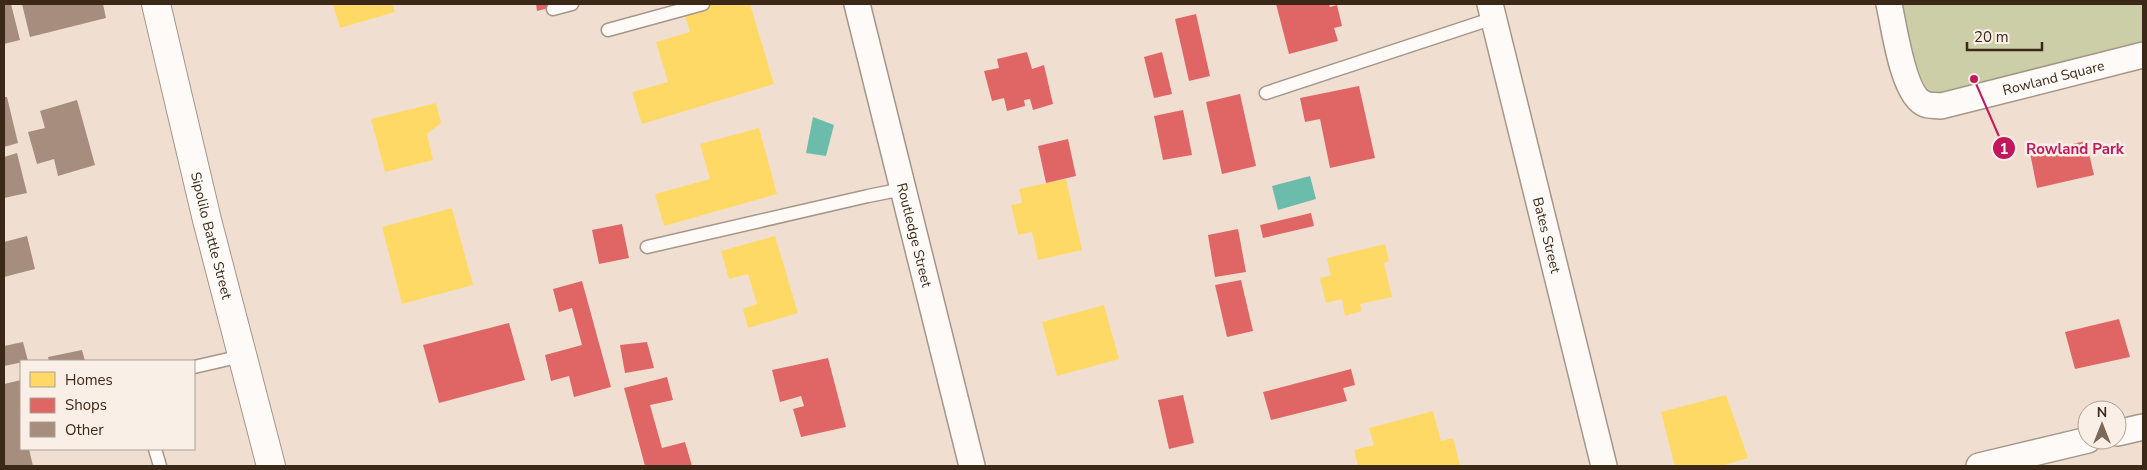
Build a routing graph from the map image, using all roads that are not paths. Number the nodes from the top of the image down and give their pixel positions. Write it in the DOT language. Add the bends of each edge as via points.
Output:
graph roads {
  1 [pos="156,4"];
  2 [pos="572,4"];
  3 [pos="703,4"];
  4 [pos="856,4"];
  5 [pos="1889,4"];
  6 [pos="552,9"];
  7 [pos="1492,11"];
  8 [pos="608,30"];
  9 [pos="2143,55"];
  10 [pos="1266,93"];
  11 [pos="903,189"];
  12 [pos="647,247"];
  13 [pos="242,356"];
  14 [pos="195,366"];
  15 [pos="2143,427"];
  16 [pos="2127,431"];
  17 [pos="2077,443"];
  18 [pos="155,450"];
  19 [pos="160,466"];
  20 [pos="271,466"];
  21 [pos="972,466"];
  22 [pos="1604,466"];
  23 [pos="1979,466"];
  1 -- 13 [label="main road, Sipolilo Battle Street"];
  2 -- 6 [label="lane"];
  3 -- 8 [label="lane"];
  4 -- 11 [label="street, Routledge Street"];
  5 -- 9 [label="street, Rowland Square" via="1906,78 1914,96 1925,104 1941,106"];
  7 -- 10 [label="lane"];
  7 -- 22 [label="street, Bates Street"];
  11 -- 12 [label="lane"];
  11 -- 21 [label="street, Routledge Street"];
  13 -- 14 [label="lane"];
  13 -- 20 [label="main road, Sipolilo Battle Street"];
  15 -- 16 [label="street"];
  17 -- 23 [label="street"];
  18 -- 19 [label="lane"];
}
